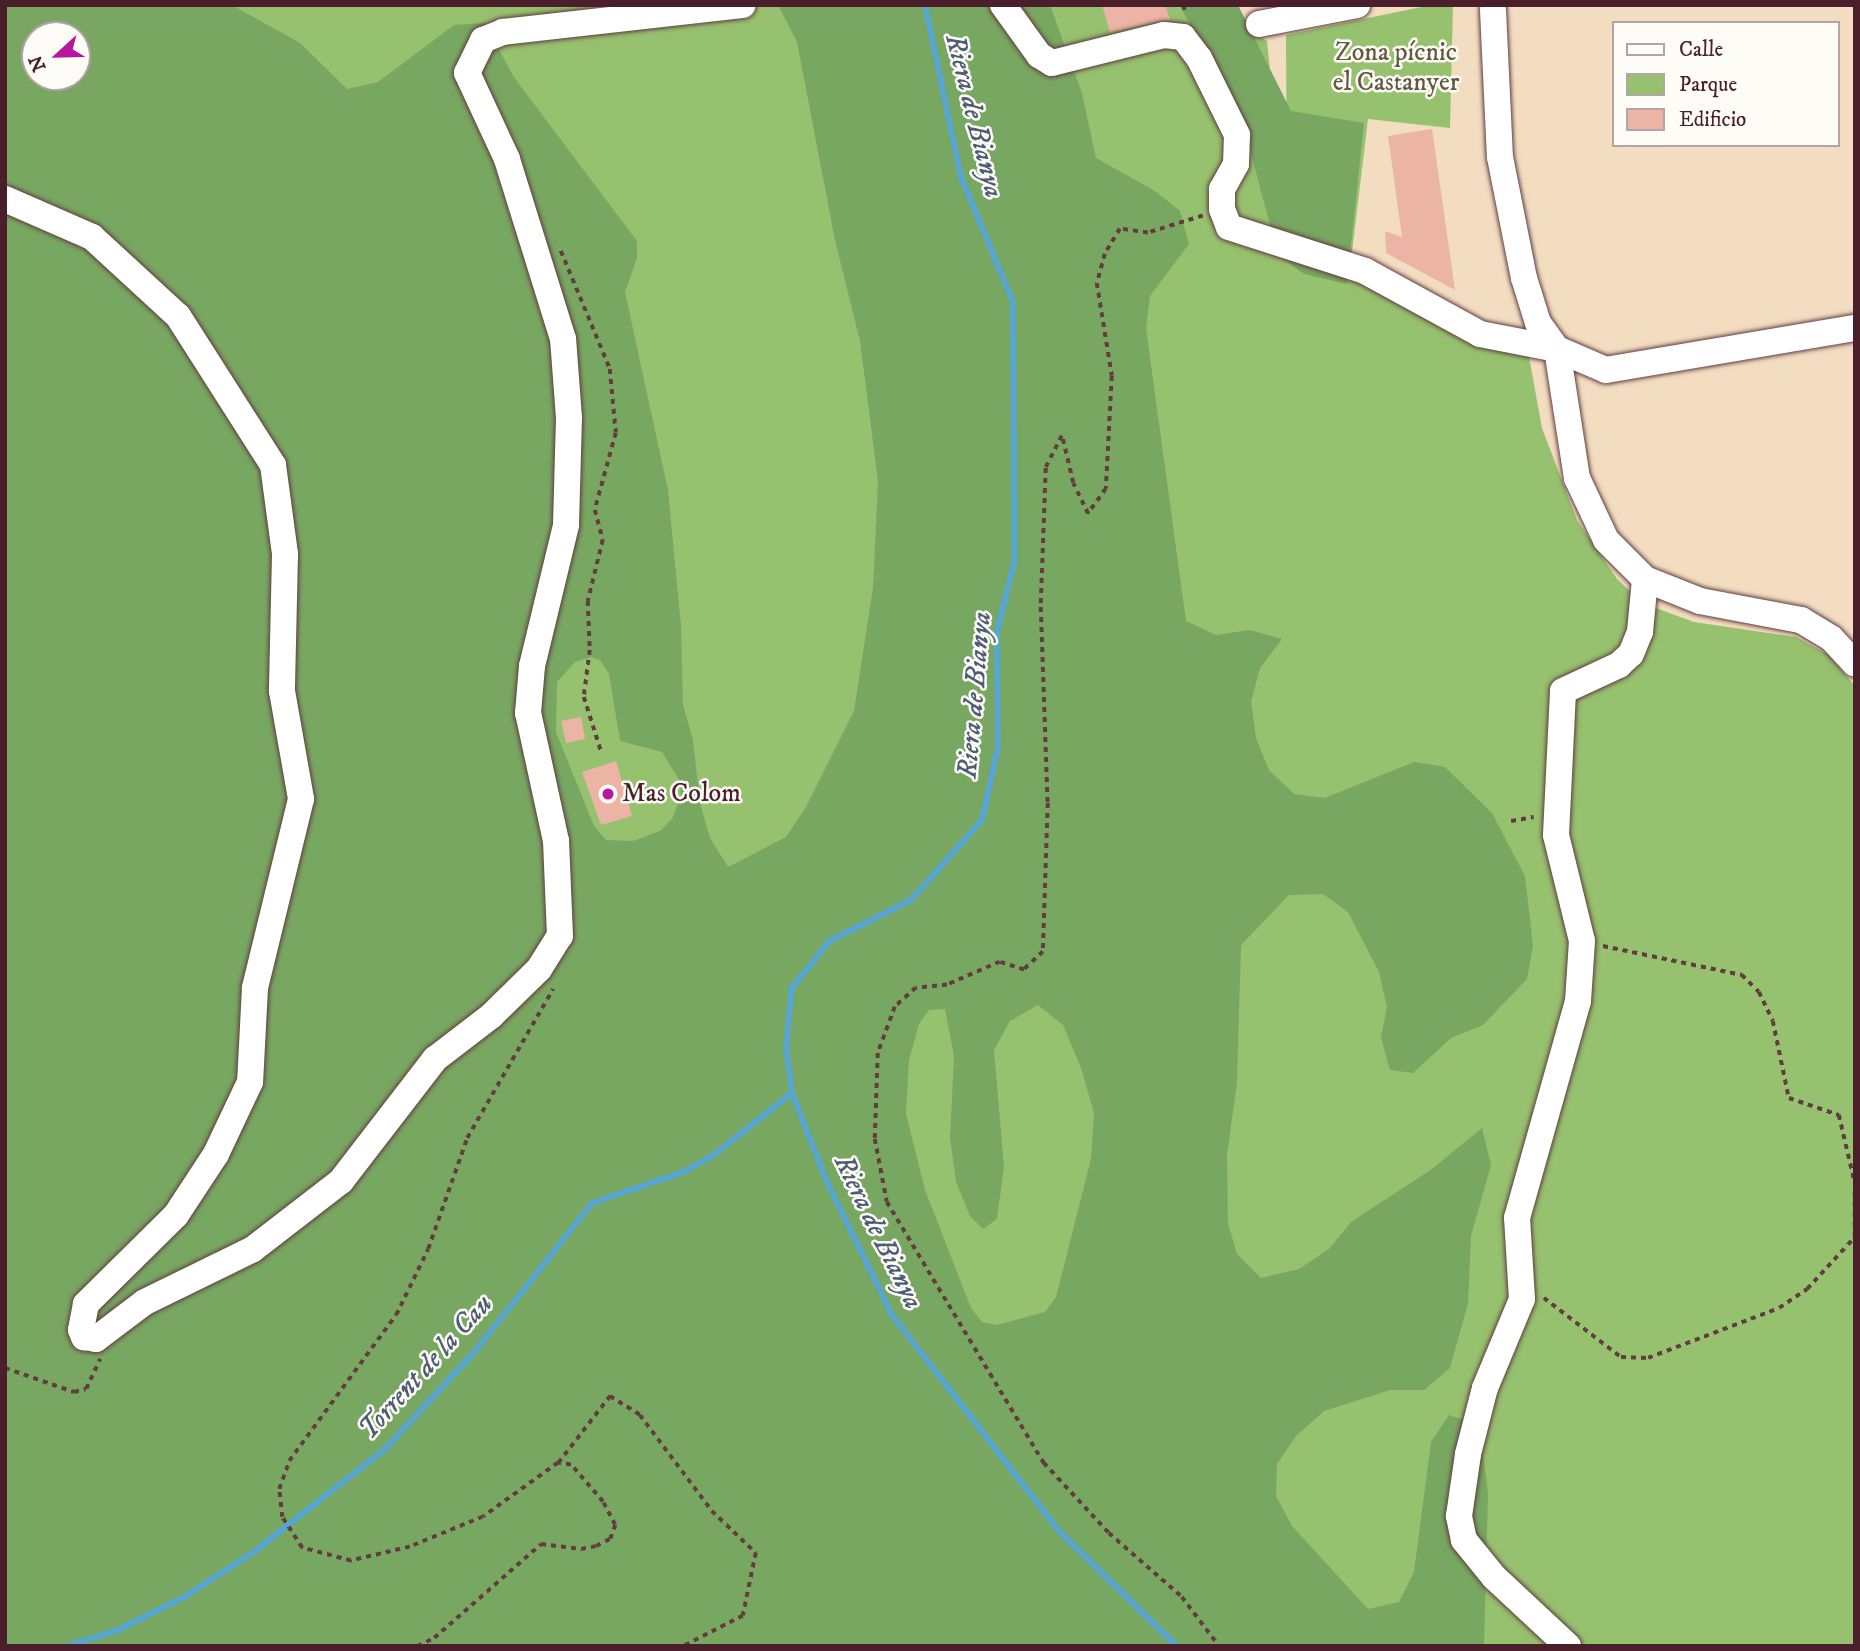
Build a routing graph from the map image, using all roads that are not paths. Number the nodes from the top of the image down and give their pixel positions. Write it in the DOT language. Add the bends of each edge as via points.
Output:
graph roads {
  1 [pos="743,5"];
  2 [pos="1003,5"];
  3 [pos="1357,5"];
  4 [pos="1492,7"];
  5 [pos="1259,24"];
  6 [pos="5,200"];
  7 [pos="1855,328"];
  8 [pos="1557,349"];
  9 [pos="1645,579"];
  10 [pos="1855,664"];
  11 [pos="1568,1646"];
  1 -- 6 [label="street" via="503,32 482,40 467,73 507,159 562,339 569,418 566,524 532,666 528,713 556,841 560,936 539,969 491,1016 435,1059 341,1181 253,1249 145,1302 96,1339 84,1336 81,1330 86,1304 176,1215 216,1154 250,1082 255,988 301,799 282,691 285,554 273,465 178,316 92,237"];
  2 -- 8 [label="street" via="1038,55 1052,64 1164,35 1182,37 1199,58 1237,135 1236,164 1222,189 1222,209 1229,227 1366,271 1480,334"];
  3 -- 5 [label="street"];
  4 -- 8 [label="street" via="1500,157 1524,278 1538,323"];
  7 -- 8 [label="street" via="1606,370"];
  8 -- 9 [label="street" via="1577,478 1606,540"];
  9 -- 10 [label="street" via="1700,601 1801,621 1831,638"];
  9 -- 11 [label="street" via="1640,632 1631,654 1619,666 1563,691 1556,835 1581,941 1578,1001 1517,1218 1522,1299 1485,1388 1468,1454 1459,1516 1464,1541 1494,1577"];
}
